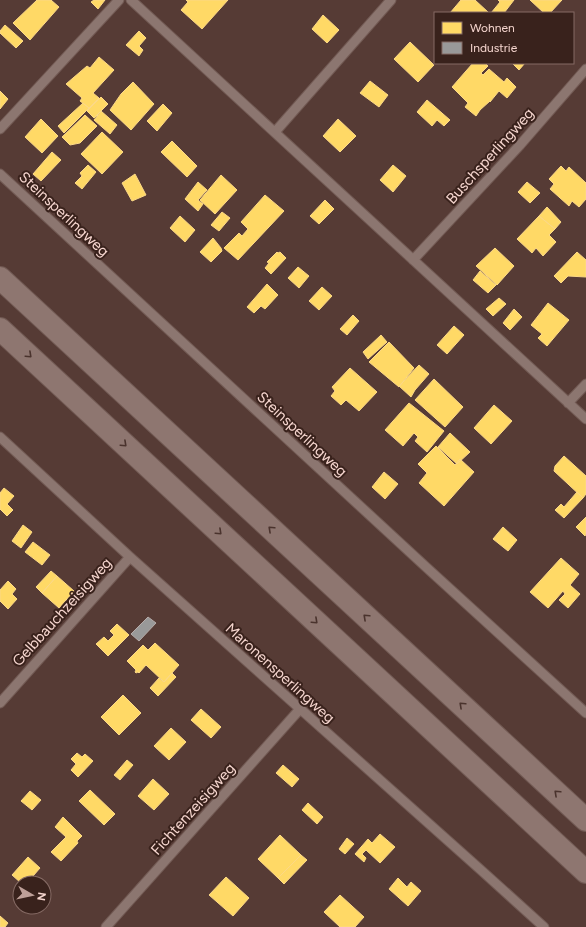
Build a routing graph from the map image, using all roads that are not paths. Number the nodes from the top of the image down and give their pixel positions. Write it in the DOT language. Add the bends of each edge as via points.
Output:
graph roads {
  1 [pos="119,0"];
  2 [pos="131,0"];
  3 [pos="391,0"];
  4 [pos="586,69"];
  5 [pos="0,129"];
  6 [pos="275,132"];
  7 [pos="0,174"];
  8 [pos="413,260"];
  9 [pos="0,278"];
  10 [pos="0,329"];
  11 [pos="586,384"];
  12 [pos="568,404"];
  13 [pos="586,419"];
  14 [pos="0,438"];
  15 [pos="130,557"];
  16 [pos="0,703"];
  17 [pos="300,710"];
  18 [pos="586,713"];
  19 [pos="586,820"];
  20 [pos="586,872"];
  21 [pos="106,927"];
  22 [pos="544,927"];
  1 -- 5 [label="lane"];
  2 -- 6 [label="lane"];
  3 -- 6 [label="lane"];
  4 -- 8 [label="lane, Buschsperlingweg" via="520,145"];
  6 -- 8 [label="lane"];
  7 -- 18 [label="lane, Steinsperlingweg"];
  8 -- 12 [label="lane"];
  19 -- 9 [label="highway, one-way"];
  10 -- 20 [label="highway, one-way"];
  11 -- 12 [label="lane"];
  12 -- 13 [label="lane"];
  14 -- 15 [label="lane, Maronensperlingweg"];
  15 -- 16 [label="lane, Gelbbauchzeisigweg"];
  15 -- 17 [label="lane, Maronensperlingweg"];
  17 -- 21 [label="lane, Fichtenzeisigweg"];
  17 -- 22 [label="lane, Maronensperlingweg"];
}
